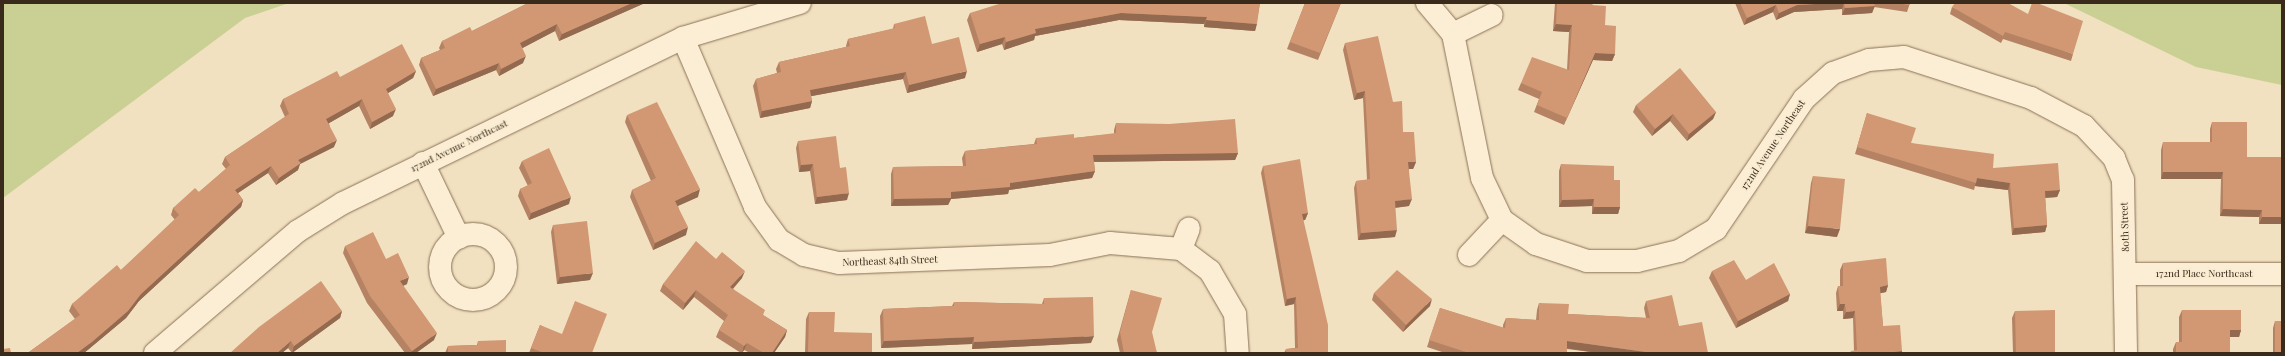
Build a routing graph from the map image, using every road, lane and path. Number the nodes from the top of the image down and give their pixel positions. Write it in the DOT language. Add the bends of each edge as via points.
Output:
graph roads {
  1 [pos="800,3"];
  2 [pos="1427,3"];
  3 [pos="1492,15"];
  4 [pos="1453,34"];
  5 [pos="683,38"];
  6 [pos="423,163"];
  7 [pos="2123,180"];
  8 [pos="1502,220"];
  9 [pos="1190,228"];
  10 [pos="459,238"];
  11 [pos="1181,249"];
  12 [pos="1469,255"];
  13 [pos="2126,274"];
  14 [pos="2282,274"];
  15 [pos="155,353"];
  16 [pos="1238,353"];
  17 [pos="2126,353"];
  1 -- 5 [label="street, 172nd Avenue Northeast"];
  2 -- 4 [label="street, 172nd Avenue Northeast"];
  3 -- 4 [label="street"];
  4 -- 8 [label="street, 172nd Avenue Northeast" via="1482,178"];
  5 -- 6 [label="street, 172nd Avenue Northeast"];
  5 -- 11 [label="street, Northeast 84th Street" via="755,207 779,240 804,255 839,263 1050,255 1110,243"];
  6 -- 10 [label="street"];
  6 -- 15 [label="street, 172nd Avenue Northeast" via="343,203 298,232"];
  7 -- 8 [label="street, 172nd Avenue Northeast" via="2114,158 2084,126 2031,98 1904,57 1869,60 1827,78 1804,98 1716,229 1679,251 1637,261 1587,261 1536,244"];
  7 -- 13 [label="street, 80th Street"];
  8 -- 12 [label="street"];
  9 -- 11 [label="street"];
  11 -- 16 [label="street" via="1210,271 1235,314"];
  13 -- 14 [label="street, 172nd Place Northeast"];
  13 -- 17 [label="street, 80th Street"];
}
